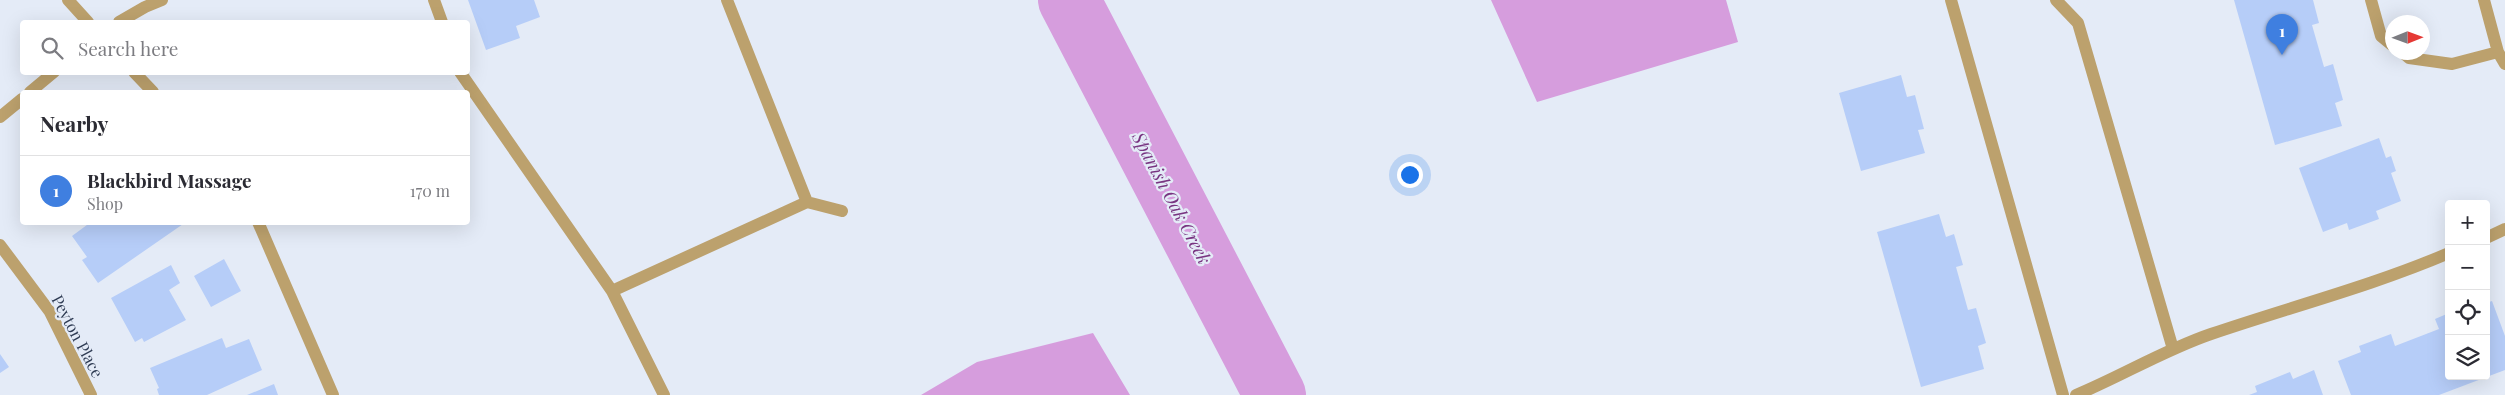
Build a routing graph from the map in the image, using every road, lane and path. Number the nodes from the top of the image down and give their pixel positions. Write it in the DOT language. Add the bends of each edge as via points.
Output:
graph roads {
  1 [pos="68,0"];
  2 [pos="162,0"];
  3 [pos="434,0"];
  4 [pos="727,0"];
  5 [pos="1951,0"];
  6 [pos="2056,0"];
  7 [pos="2371,0"];
  8 [pos="2484,0"];
  9 [pos="86,20"];
  10 [pos="122,20"];
  11 [pos="441,20"];
  12 [pos="2385,39"];
  13 [pos="2498,52"];
  14 [pos="2423,60"];
  15 [pos="2505,64"];
  16 [pos="50,75"];
  17 [pos="137,75"];
  18 [pos="462,75"];
  19 [pos="32,90"];
  20 [pos="151,90"];
  21 [pos="20,100"];
  22 [pos="0,117"];
  23 [pos="807,202"];
  24 [pos="842,211"];
  25 [pos="259,225"];
  26 [pos="2505,229"];
  27 [pos="2490,236"];
  28 [pos="0,245"];
  29 [pos="2445,255"];
  30 [pos="612,291"];
  31 [pos="2173,349"];
  32 [pos="91,395"];
  33 [pos="333,395"];
  34 [pos="664,395"];
  35 [pos="2063,395"];
  36 [pos="2076,395"];
  1 -- 9 [label="street"];
  2 -- 10 [label="street"];
  3 -- 11 [label="street"];
  4 -- 23 [label="street"];
  5 -- 35 [label="street"];
  6 -- 31 [label="street" via="2078,23"];
  7 -- 12 [label="street" via="2381,36"];
  8 -- 13 [label="street"];
  13 -- 14 [label="street" via="2452,64"];
  13 -- 15 [label="street"];
  16 -- 19 [label="street"];
  17 -- 20 [label="street"];
  18 -- 30 [label="street"];
  21 -- 22 [label="street"];
  23 -- 24 [label="street"];
  23 -- 30 [label="street"];
  25 -- 33 [label="street"];
  26 -- 27 [label="street"];
  28 -- 32 [label="street, Peyton Place" via="50,312"];
  29 -- 31 [label="street" via="2412,269"];
  30 -- 34 [label="street"];
  31 -- 36 [label="street"];
}
